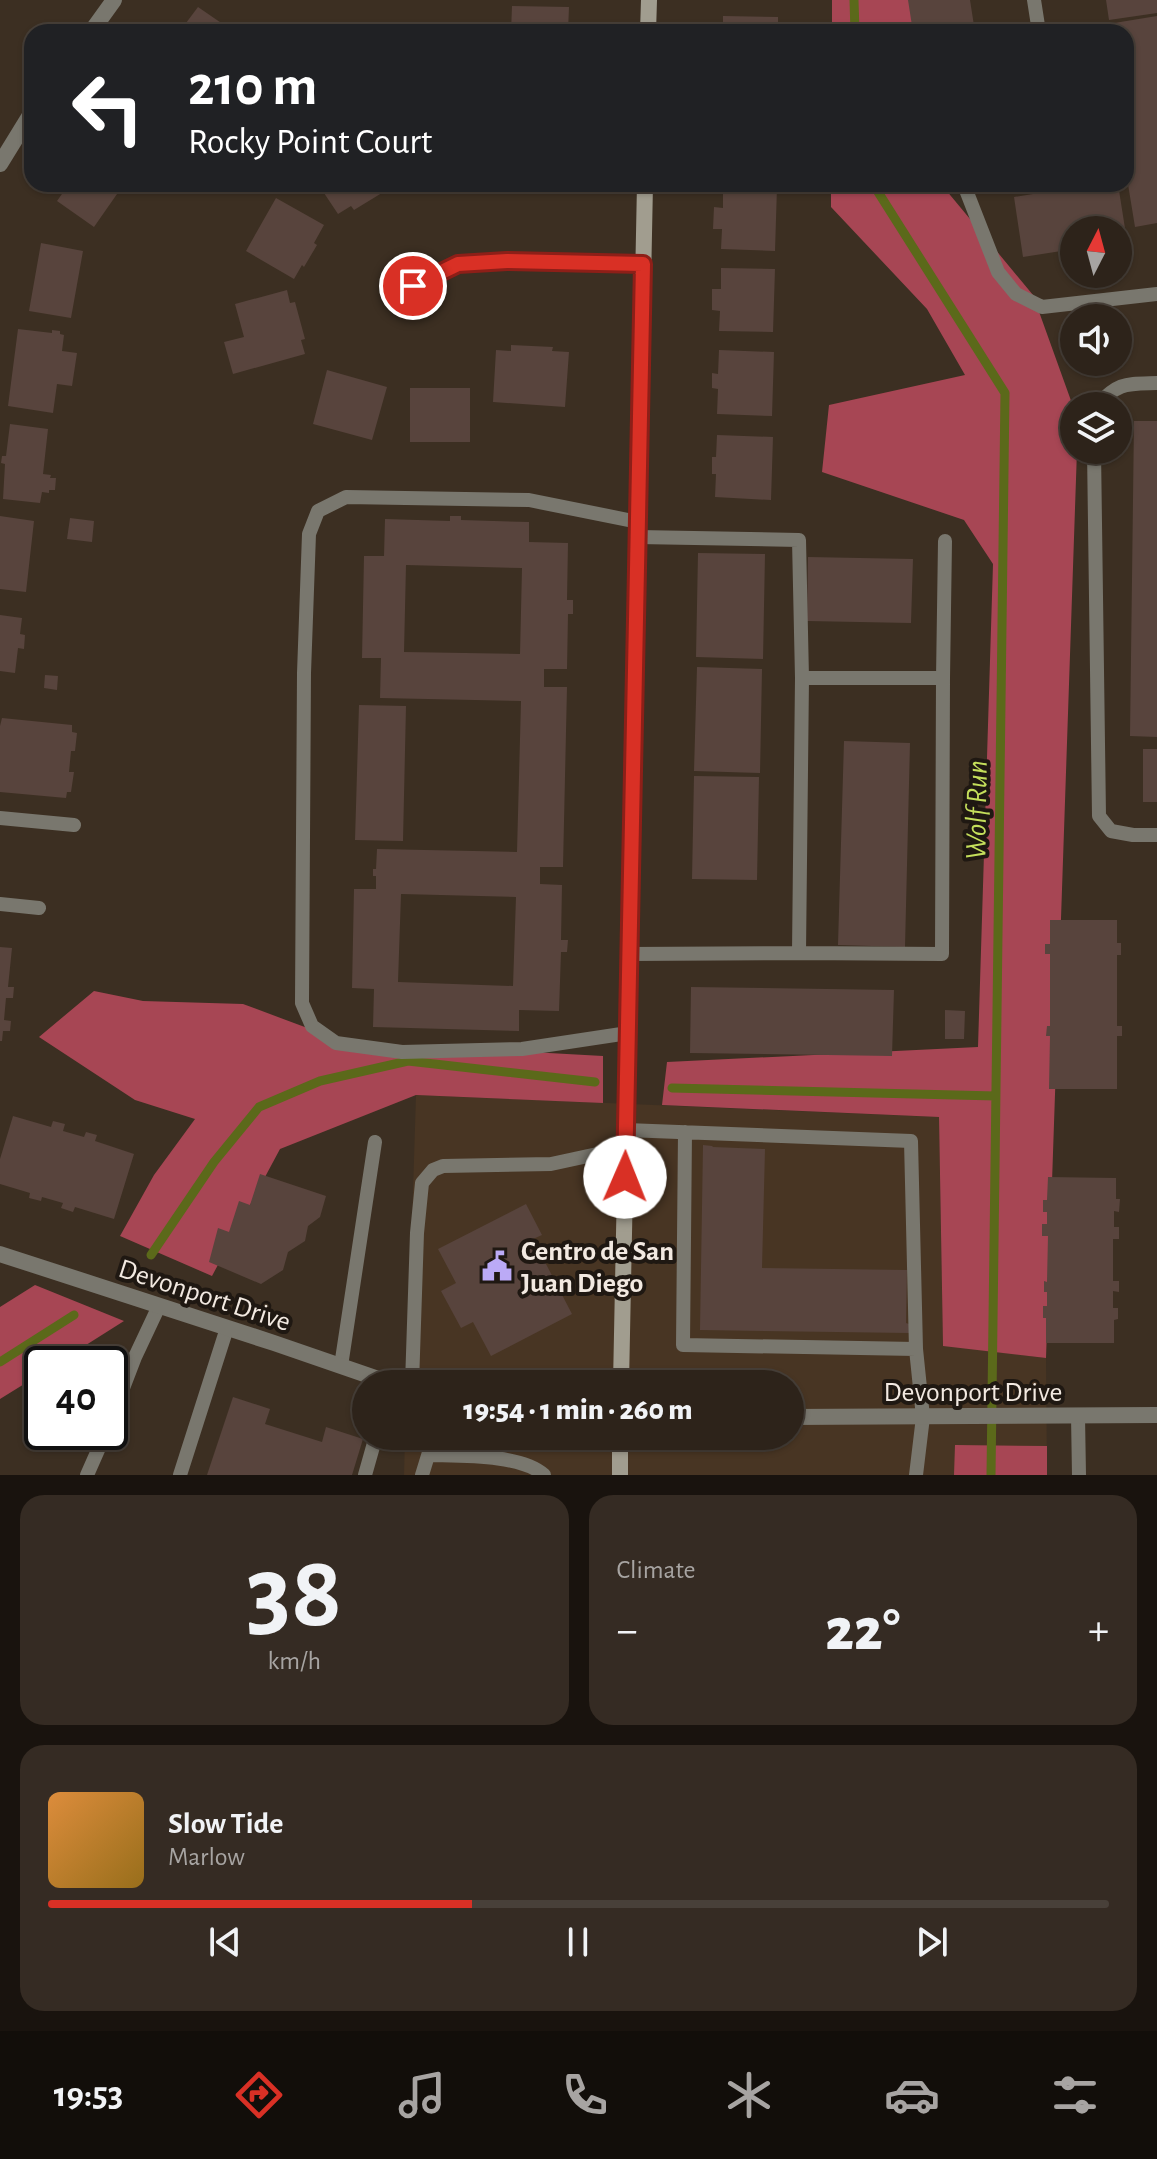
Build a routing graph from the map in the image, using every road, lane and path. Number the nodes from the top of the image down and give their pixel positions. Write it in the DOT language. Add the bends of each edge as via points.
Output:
graph roads {
  1 [pos="114,0"];
  2 [pos="649,0"];
  3 [pos="1034,0"];
  4 [pos="97,24"];
  5 [pos="648,24"];
  6 [pos="1038,24"];
  7 [pos="24,125"];
  8 [pos="0,164"];
  9 [pos="645,192"];
  10 [pos="967,192"];
  11 [pos="643,264"];
  12 [pos="413,286"];
  13 [pos="1157,294"];
  14 [pos="1157,383"];
  15 [pos="1110,392"];
  16 [pos="1094,464"];
  17 [pos="638,530"];
  18 [pos="945,541"];
  19 [pos="802,678"];
  20 [pos="943,678"];
  21 [pos="0,818"];
  22 [pos="74,825"];
  23 [pos="1157,835"];
  24 [pos="0,904"];
  25 [pos="39,908"];
  26 [pos="799,953"];
  27 [pos="629,954"];
  28 [pos="628,1033"];
  29 [pos="626,1130"];
  30 [pos="685,1132"];
  31 [pos="375,1142"];
  32 [pos="625,1148"];
  33 [pos="0,1254"];
  34 [pos="159,1306"];
  35 [pos="227,1328"];
  36 [pos="916,1349"];
  37 [pos="341,1366"];
  38 [pos="352,1370"];
  39 [pos="412,1370"];
  40 [pos="621,1370"];
  41 [pos="128,1375"];
  42 [pos="1157,1415"];
  43 [pos="1078,1416"];
  44 [pos="804,1417"];
  45 [pos="923,1417"];
  46 [pos="98,1450"];
  47 [pos="372,1450"];
  48 [pos="430,1450"];
  49 [pos="620,1450"];
  50 [pos="429,1455"];
  51 [pos="87,1475"];
  52 [pos="180,1475"];
  53 [pos="365,1475"];
  54 [pos="422,1475"];
  55 [pos="544,1475"];
  56 [pos="620,1475"];
  57 [pos="916,1475"];
  58 [pos="1079,1475"];
  1 -- 4 [label="street"];
  2 -- 5 [label="street"];
  3 -- 6 [label="lane"];
  7 -- 8 [label="street"];
  9 -- 11 [label="street"];
  10 -- 13 [label="lane" via="998,272 1016,294 1042,307"];
  11 -- 12 [label="street" via="458,264"];
  11 -- 17 [label="street"];
  14 -- 15 [label="lane" via="1126,384"];
  16 -- 23 [label="lane" via="1099,816 1111,831"];
  17 -- 19 [label="lane" via="799,540"];
  17 -- 27 [label="street"];
  17 -- 28 [label="lane" via="529,500 346,497 318,511 309,534 304,673 302,1003 312,1026 336,1043 402,1052 522,1049"];
  18 -- 20 [label="lane"];
  19 -- 20 [label="lane"];
  19 -- 26 [label="lane"];
  20 -- 26 [label="lane" via="942,954"];
  21 -- 22 [label="lane"];
  24 -- 25 [label="lane"];
  26 -- 27 [label="lane"];
  27 -- 28 [label="street"];
  28 -- 29 [label="street"];
  29 -- 30 [label="lane"];
  29 -- 32 [label="street"];
  30 -- 36 [label="lane" via="911,1141"];
  30 -- 36 [label="lane" via="683,1345"];
  31 -- 37 [label="lane"];
  32 -- 39 [label="lane" via="551,1164 433,1170 422,1183"];
  32 -- 40 [label="street"];
  33 -- 34 [label="street, Devonport Drive"];
  34 -- 35 [label="street, Devonport Drive"];
  34 -- 41 [label="lane"];
  35 -- 37 [label="street, Devonport Drive"];
  35 -- 52 [label="lane"];
  36 -- 45 [label="lane"];
  37 -- 38 [label="street, Devonport Drive"];
  42 -- 43 [label="street, Devonport Drive"];
  43 -- 45 [label="street, Devonport Drive"];
  43 -- 58 [label="lane"];
  44 -- 45 [label="street, Devonport Drive"];
  45 -- 57 [label="lane"];
  46 -- 51 [label="lane"];
  47 -- 53 [label="lane"];
  48 -- 50 [label="lane"];
  49 -- 56 [label="street"];
  50 -- 54 [label="lane"];
  50 -- 55 [label="lane" via="519,1463"];
}
